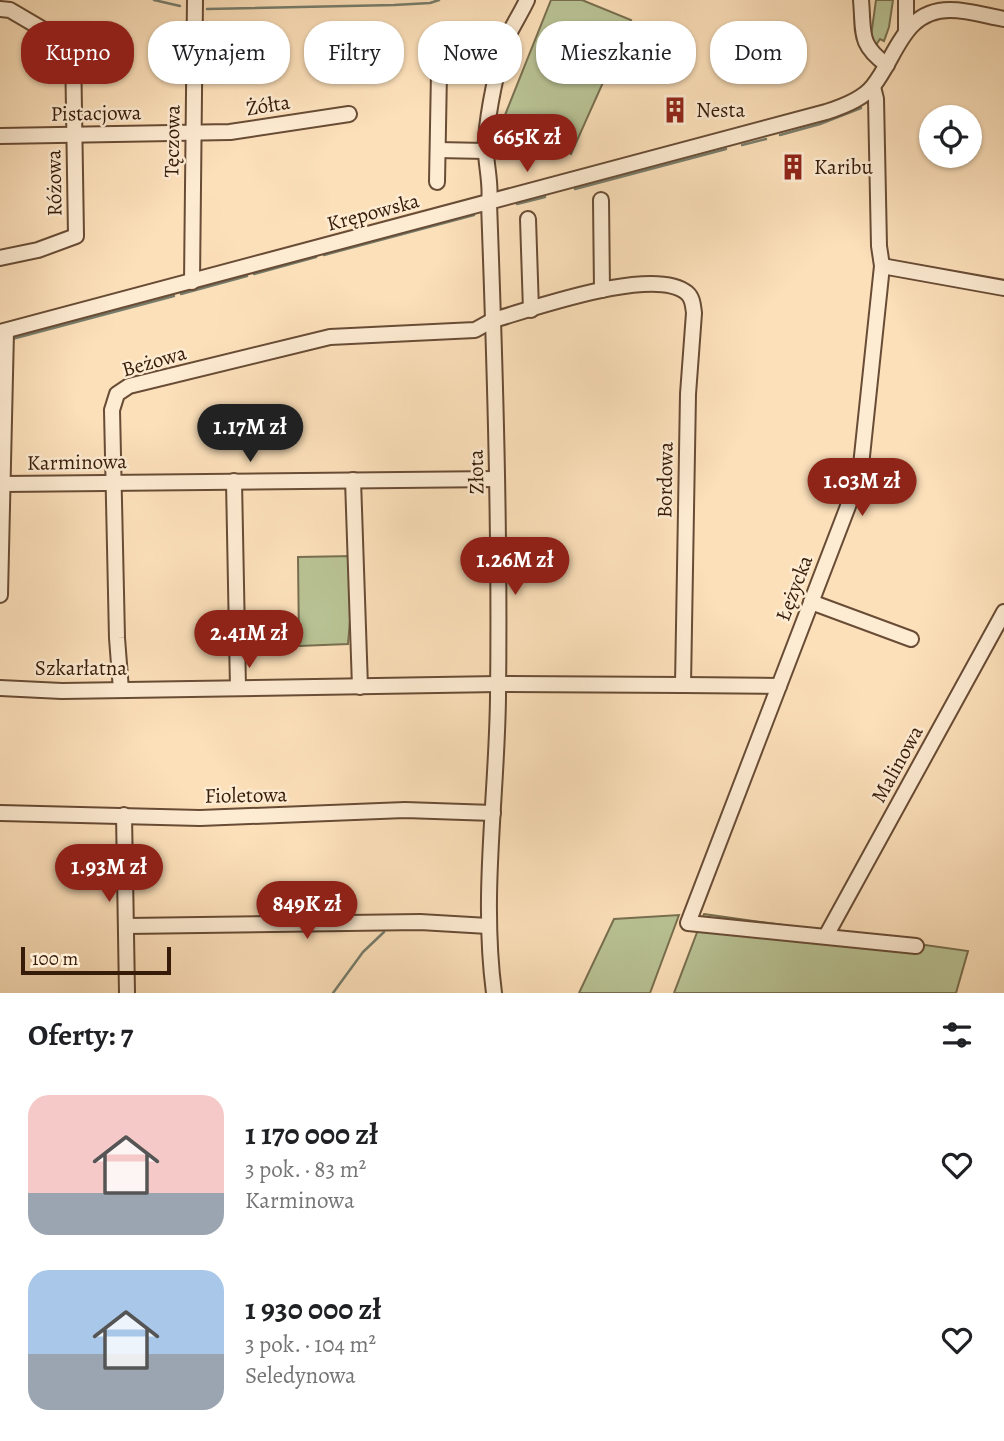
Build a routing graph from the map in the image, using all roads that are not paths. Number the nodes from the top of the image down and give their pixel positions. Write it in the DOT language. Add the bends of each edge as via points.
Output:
graph roads {
  1 [pos="195,0"];
  2 [pos="527,0"];
  3 [pos="861,0"];
  4 [pos="870,0"];
  5 [pos="906,0"];
  6 [pos="944,5"];
  7 [pos="0,9"];
  8 [pos="1004,19"];
  9 [pos="863,23"];
  10 [pos="905,31"];
  11 [pos="887,65"];
  12 [pos="439,84"];
  13 [pos="873,87"];
  14 [pos="349,114"];
  15 [pos="74,134"];
  16 [pos="194,134"];
  17 [pos="0,136"];
  18 [pos="438,150"];
  19 [pos="486,151"];
  20 [pos="437,182"];
  21 [pos="601,200"];
  22 [pos="489,203"];
  23 [pos="528,219"];
  24 [pos="0,258"];
  25 [pos="882,266"];
  26 [pos="192,282"];
  27 [pos="1004,288"];
  28 [pos="602,290"];
  29 [pos="531,310"];
  30 [pos="493,320"];
  31 [pos="3,331"];
  32 [pos="497,479"];
  33 [pos="353,480"];
  34 [pos="234,481"];
  35 [pos="113,483"];
  36 [pos="4,484"];
  37 [pos="1,538"];
  38 [pos="0,595"];
  39 [pos="811,602"];
  40 [pos="1004,612"];
  41 [pos="911,639"];
  42 [pos="498,684"];
  43 [pos="683,685"];
  44 [pos="779,686"];
  45 [pos="360,687"];
  46 [pos="0,688"];
  47 [pos="238,688"];
  48 [pos="121,690"];
  49 [pos="0,813"];
  50 [pos="493,813"];
  51 [pos="124,815"];
  52 [pos="127,926"];
  53 [pos="488,926"];
  54 [pos="826,936"];
  55 [pos="916,946"];
  56 [pos="127,993"];
  57 [pos="494,993"];
  1 -- 16 [label="street, Tęczowa"];
  2 -- 19 [label="street, Złota" via="507,39"];
  3 -- 9 [label="street"];
  4 -- 9 [label="street"];
  5 -- 10 [label="street"];
  6 -- 8 [label="street"];
  6 -- 10 [label="street"];
  7 -- 15 [label="street" via="10,10 73,47"];
  9 -- 11 [label="street" via="865,44"];
  10 -- 11 [label="street"];
  11 -- 13 [label="street"];
  12 -- 18 [label="street"];
  13 -- 22 [label="street, Krępowska" via="827,112"];
  13 -- 25 [label="street, Łężycka"];
  14 -- 16 [label="street, Żółta"];
  15 -- 16 [label="street, Pistacjowa"];
  15 -- 17 [label="street, Pistacjowa"];
  15 -- 24 [label="street, Różowa" via="76,236"];
  16 -- 26 [label="street, Tęczowa"];
  18 -- 19 [label="street"];
  18 -- 20 [label="street"];
  19 -- 22 [label="street, Złota"];
  21 -- 28 [label="street"];
  22 -- 26 [label="street, Krępowska"];
  22 -- 30 [label="street, Złota"];
  23 -- 29 [label="street"];
  25 -- 27 [label="street"];
  25 -- 39 [label="street, Łężycka" via="860,475"];
  26 -- 31 [label="street, Krępowska"];
  28 -- 29 [label="street, Bordowa"];
  28 -- 43 [label="street, Bordowa" via="650,283 674,287 692,300"];
  29 -- 30 [label="street, Bordowa"];
  30 -- 32 [label="street, Złota"];
  30 -- 35 [label="street, Beżowa" via="475,330 330,337 129,386 117,394 112,410"];
  31 -- 36 [label="street"];
  32 -- 33 [label="street, Karminowa"];
  32 -- 42 [label="street, Złota"];
  33 -- 34 [label="street, Karminowa"];
  33 -- 45 [label="street"];
  34 -- 35 [label="street, Karminowa"];
  34 -- 47 [label="street"];
  35 -- 36 [label="street, Karminowa"];
  35 -- 48 [label="street, Beżowa"];
  36 -- 37 [label="street"];
  37 -- 38 [label="street"];
  39 -- 41 [label="street"];
  39 -- 44 [label="street, Łężycka"];
  40 -- 54 [label="street, Malinowa"];
  42 -- 43 [label="street"];
  42 -- 45 [label="street, Szkarłatna"];
  42 -- 50 [label="street, Złota"];
  43 -- 44 [label="street"];
  44 -- 54 [label="street, Łężycka" via="688,923"];
  45 -- 47 [label="street, Szkarłatna"];
  46 -- 48 [label="street, Szkarłatna"];
  47 -- 48 [label="street, Szkarłatna"];
  49 -- 51 [label="street, Fioletowa"];
  50 -- 51 [label="street, Fioletowa"];
  50 -- 53 [label="street, Złota"];
  51 -- 52 [label="street"];
  52 -- 53 [label="street" via="407,922"];
  52 -- 56 [label="street"];
  53 -- 57 [label="street, Złota"];
  54 -- 55 [label="street"];
}
